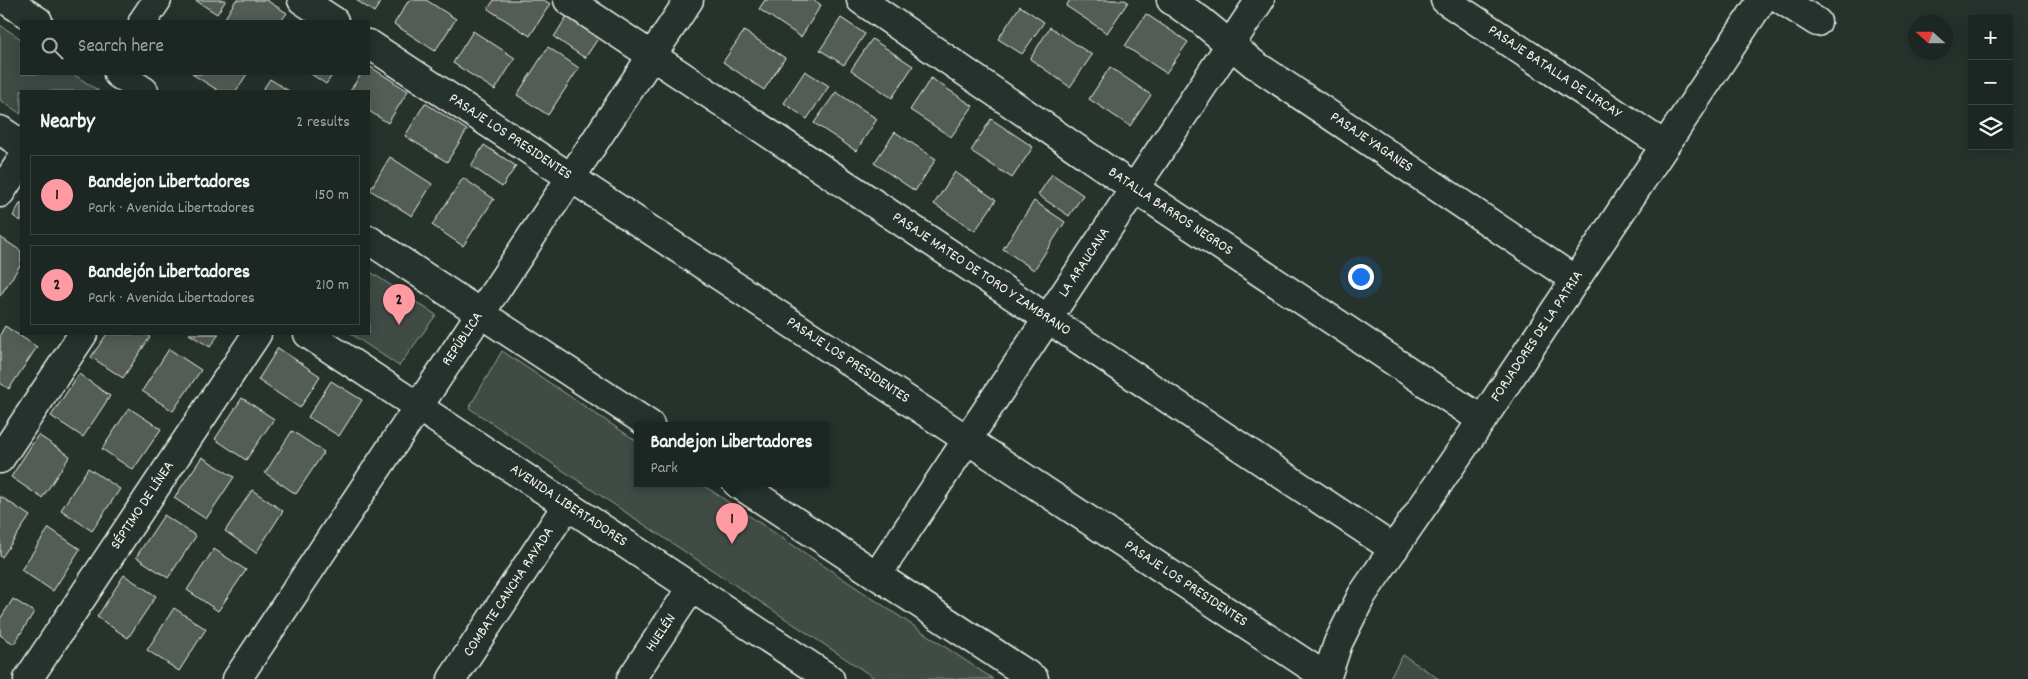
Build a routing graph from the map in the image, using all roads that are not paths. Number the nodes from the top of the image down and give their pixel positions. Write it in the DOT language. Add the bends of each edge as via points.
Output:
graph roads {
  1 [pos="6,0"];
  2 [pos="157,0"];
  3 [pos="302,0"];
  4 [pos="568,0"];
  5 [pos="689,0"];
  6 [pos="861,0"];
  7 [pos="1171,0"];
  8 [pos="1260,0"];
  9 [pos="1445,0"];
  10 [pos="1762,0"];
  11 [pos="1782,0"];
  12 [pos="36,20"];
  13 [pos="144,20"];
  14 [pos="332,20"];
  15 [pos="1817,22"];
  16 [pos="1230,44"];
  17 [pos="370,45"];
  18 [pos="652,56"];
  19 [pos="120,75"];
  20 [pos="142,90"];
  21 [pos="0,130"];
  22 [pos="20,143"];
  23 [pos="1664,145"];
  24 [pos="20,163"];
  25 [pos="571,178"];
  26 [pos="1134,188"];
  27 [pos="0,193"];
  28 [pos="370,241"];
  29 [pos="1575,280"];
  30 [pos="481,314"];
  31 [pos="1048,319"];
  32 [pos="82,335"];
  33 [pos="255,335"];
  34 [pos="310,335"];
  35 [pos="419,407"];
  36 [pos="1482,420"];
  37 [pos="645,422"];
  38 [pos="967,440"];
  39 [pos="0,459"];
  40 [pos="743,487"];
  41 [pos="567,505"];
  42 [pos="1394,549"];
  43 [pos="876,575"];
  44 [pos="692,587"];
  45 [pos="816,675"];
  46 [pos="1326,678"];
  47 [pos="28,679"];
  48 [pos="237,679"];
  49 [pos="452,679"];
  50 [pos="631,679"];
  51 [pos="1034,679"];
  1 -- 12 [label="street"];
  2 -- 13 [label="street"];
  3 -- 14 [label="street"];
  4 -- 18 [label="street, PASAJE MATEO DE TORO Y ZAMBRANO"];
  5 -- 18 [label="street, REPÚBLICA"];
  6 -- 26 [label="street, BATALLA BARROS NEGROS"];
  7 -- 16 [label="street, PASAJE YAGANES"];
  8 -- 16 [label="street, LA ARAUCANA"];
  9 -- 23 [label="street, PASAJE BATALLA DE LIRCAY"];
  10 -- 23 [label="street, FORJADORES DE LA PATRIA"];
  11 -- 15 [label="street"];
  16 -- 26 [label="street, LA ARAUCANA"];
  16 -- 29 [label="street, PASAJE YAGANES" via="1254,64"];
  17 -- 25 [label="street, PASAJE LOS PRESIDENTES"];
  18 -- 25 [label="street, REPÚBLICA"];
  18 -- 31 [label="street, PASAJE MATEO DE TORO Y ZAMBRANO"];
  19 -- 20 [label="street"];
  21 -- 22 [label="street"];
  23 -- 29 [label="street, FORJADORES DE LA PATRIA"];
  24 -- 27 [label="street"];
  25 -- 30 [label="street, REPÚBLICA"];
  25 -- 38 [label="street, PASAJE LOS PRESIDENTES"];
  26 -- 31 [label="street, LA ARAUCANA"];
  26 -- 36 [label="street, BATALLA BARROS NEGROS"];
  28 -- 30 [label="street"];
  29 -- 36 [label="street, FORJADORES DE LA PATRIA"];
  30 -- 35 [label="street, REPÚBLICA"];
  30 -- 37 [label="street"];
  31 -- 38 [label="street, LA ARAUCANA"];
  31 -- 42 [label="street, PASAJE MATEO DE TORO Y ZAMBRANO"];
  32 -- 39 [label="street"];
  33 -- 47 [label="street, SÉPTIMO DE LÍNEA"];
  34 -- 35 [label="street, AVENIDA LIBERTADORES"];
  35 -- 41 [label="street, AVENIDA LIBERTADORES"];
  35 -- 48 [label="street, REPÚBLICA"];
  36 -- 42 [label="street, FORJADORES DE LA PATRIA"];
  38 -- 43 [label="street, LA ARAUCANA"];
  38 -- 46 [label="street, PASAJE LOS PRESIDENTES"];
  40 -- 43 [label="street"];
  41 -- 44 [label="street, AVENIDA LIBERTADORES"];
  41 -- 49 [label="street, COMBATE CANCHA RAYADA"];
  42 -- 46 [label="street, FORJADORES DE LA PATRIA" via="1349,617"];
  43 -- 51 [label="street"];
  44 -- 45 [label="street, AVENIDA LIBERTADORES"];
  44 -- 50 [label="street, HUELÉN"];
}
